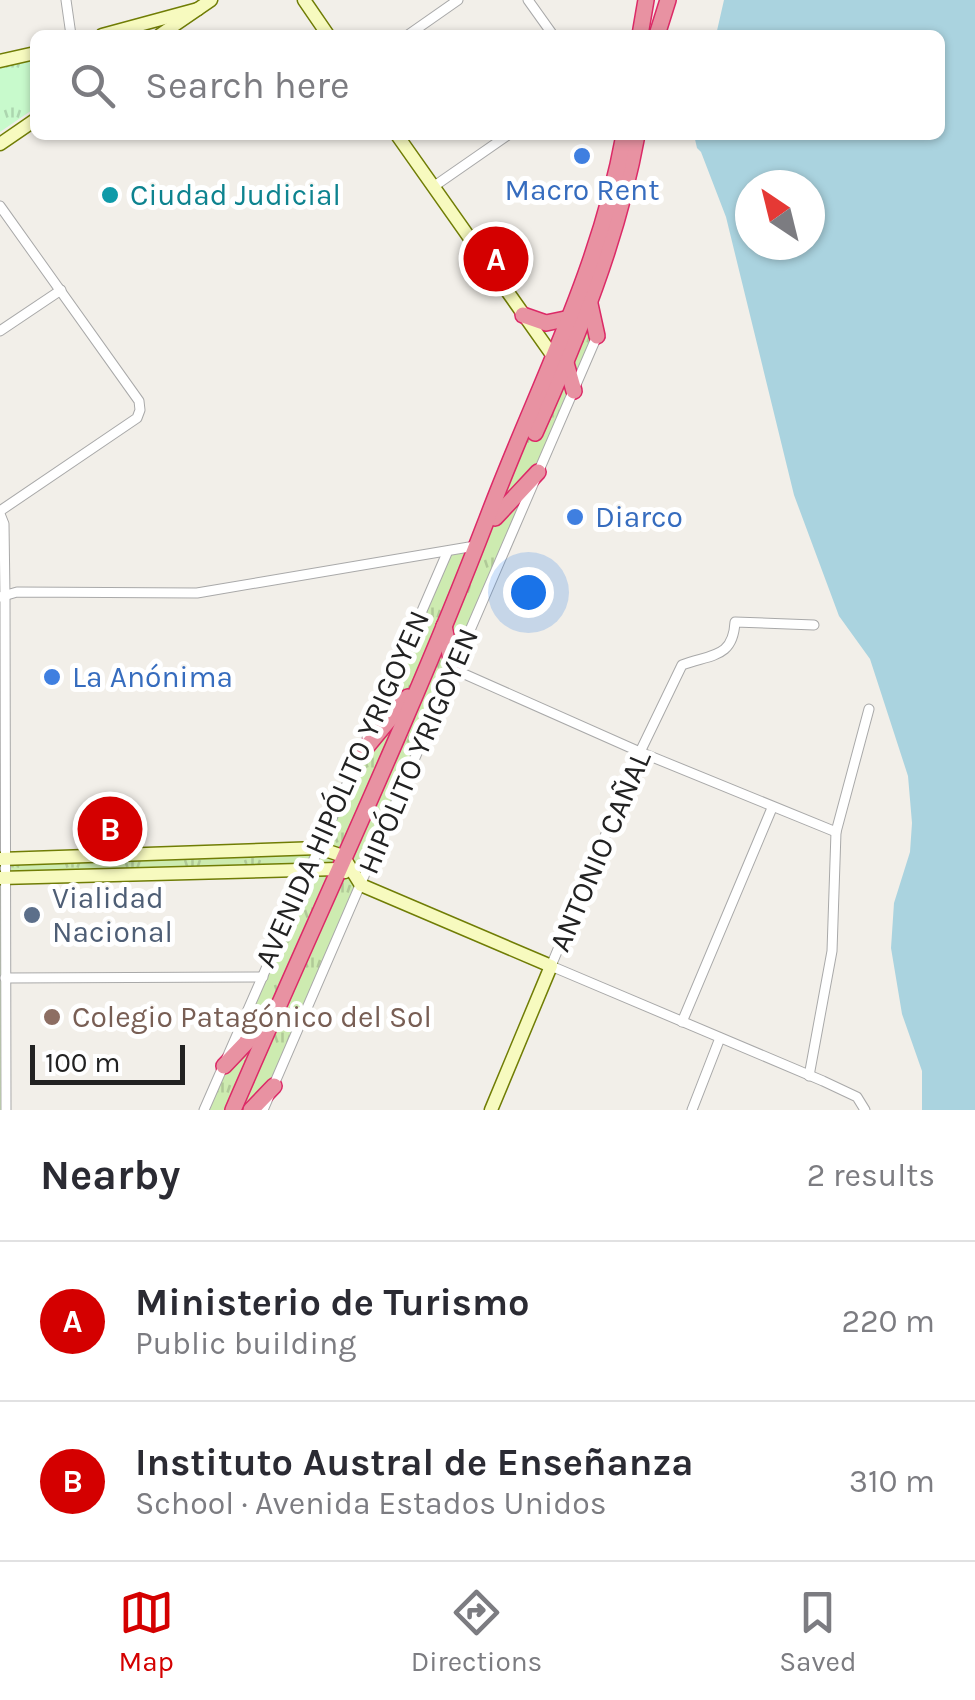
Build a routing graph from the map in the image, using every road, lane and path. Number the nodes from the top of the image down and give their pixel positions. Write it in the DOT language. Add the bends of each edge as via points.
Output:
graph roads {
  1 [pos="66,0"];
  2 [pos="304,0"];
  3 [pos="458,0"];
  4 [pos="528,0"];
  5 [pos="646,0"];
  6 [pos="664,0"];
  7 [pos="204,3"];
  8 [pos="70,30"];
  9 [pos="118,30"];
  10 [pos="167,30"];
  11 [pos="325,30"];
  12 [pos="415,30"];
  13 [pos="549,30"];
  14 [pos="641,30"];
  15 [pos="657,30"];
  16 [pos="30,54"];
  17 [pos="0,62"];
  18 [pos="30,123"];
  19 [pos="400,140"];
  20 [pos="501,140"];
  21 [pos="623,140"];
  22 [pos="637,140"];
  23 [pos="0,144"];
  24 [pos="433,188"];
  25 [pos="0,206"];
  26 [pos="61,290"];
  27 [pos="590,304"];
  28 [pos="523,315"];
  29 [pos="570,318"];
  30 [pos="0,332"];
  31 [pos="597,336"];
  32 [pos="560,361"];
  33 [pos="574,390"];
  34 [pos="538,472"];
  35 [pos="0,513"];
  36 [pos="495,518"];
  37 [pos="478,546"];
  38 [pos="447,552"];
  39 [pos="2,596"];
  40 [pos="814,625"];
  41 [pos="444,626"];
  42 [pos="453,668"];
  43 [pos="420,682"];
  44 [pos="869,709"];
  45 [pos="640,752"];
  46 [pos="359,756"];
  47 [pos="772,808"];
  48 [pos="836,832"];
  49 [pos="320,848"];
  50 [pos="3,860"];
  51 [pos="340,863"];
  52 [pos="309,871"];
  53 [pos="3,879"];
  54 [pos="359,881"];
  55 [pos="3,945"];
  56 [pos="552,966"];
  57 [pos="263,977"];
  58 [pos="6,978"];
  59 [pos="275,1012"];
  60 [pos="682,1022"];
  61 [pos="720,1038"];
  62 [pos="224,1066"];
  63 [pos="809,1076"];
  64 [pos="274,1086"];
  65 [pos="6,1110"];
  66 [pos="204,1110"];
  67 [pos="233,1110"];
  68 [pos="250,1110"];
  69 [pos="263,1110"];
  70 [pos="491,1110"];
  71 [pos="692,1110"];
  72 [pos="865,1110"];
  1 -- 8 [label="street"];
  2 -- 11 [label="main road"];
  3 -- 12 [label="street"];
  4 -- 13 [label="street"];
  5 -- 14 [label="highway"];
  6 -- 15 [label="highway"];
  7 -- 9 [label="main road"];
  7 -- 10 [label="main road"];
  16 -- 17 [label="main road"];
  18 -- 23 [label="main road"];
  19 -- 24 [label="main road"];
  20 -- 24 [label="street"];
  21 -- 29 [label="highway, AVENIDA HIPÓLITO YRIGOYEN" via="610,204"];
  22 -- 27 [label="highway, AVENIDA HIPÓLITO YRIGOYEN"];
  24 -- 28 [label="main road"];
  25 -- 26 [label="street"];
  26 -- 30 [label="street"];
  26 -- 35 [label="street" via="140,410"];
  27 -- 31 [label="highway"];
  27 -- 32 [label="highway, AVENIDA HIPÓLITO YRIGOYEN"];
  28 -- 29 [label="highway" via="546,323"];
  28 -- 32 [label="main road"];
  29 -- 32 [label="highway, AVENIDA HIPÓLITO YRIGOYEN"];
  31 -- 33 [label="street, HIPÓLITO YRIGOYEN"];
  32 -- 33 [label="highway"];
  32 -- 36 [label="highway, AVENIDA HIPÓLITO YRIGOYEN"];
  32 -- 37 [label="highway, AVENIDA HIPÓLITO YRIGOYEN"];
  33 -- 34 [label="street, HIPÓLITO YRIGOYEN"];
  34 -- 36 [label="highway"];
  34 -- 42 [label="street, HIPÓLITO YRIGOYEN"];
  35 -- 39 [label="street"];
  36 -- 37 [label="highway, AVENIDA HIPÓLITO YRIGOYEN"];
  37 -- 38 [label="street"];
  37 -- 41 [label="highway, AVENIDA HIPÓLITO YRIGOYEN"];
  38 -- 39 [label="street" via="197,594"];
  38 -- 46 [label="street, HIPÓLITO YRIGOYEN"];
  39 -- 50 [label="street"];
  40 -- 45 [label="street, ANTONIO CAÑAL" via="736,622 729,648 682,665"];
  41 -- 42 [label="highway"];
  41 -- 43 [label="highway, AVENIDA HIPÓLITO YRIGOYEN"];
  42 -- 45 [label="street"];
  42 -- 54 [label="street, HIPÓLITO YRIGOYEN"];
  43 -- 46 [label="highway"];
  43 -- 51 [label="highway, AVENIDA HIPÓLITO YRIGOYEN"];
  44 -- 48 [label="street"];
  45 -- 47 [label="street"];
  45 -- 56 [label="street, ANTONIO CAÑAL"];
  46 -- 49 [label="street, HIPÓLITO YRIGOYEN"];
  47 -- 48 [label="street"];
  47 -- 60 [label="street"];
  48 -- 63 [label="street" via="832,951"];
  49 -- 50 [label="main road"];
  49 -- 51 [label="main road"];
  49 -- 52 [label="street, HIPÓLITO YRIGOYEN"];
  50 -- 53 [label="street"];
  51 -- 52 [label="main road"];
  51 -- 54 [label="main road"];
  51 -- 59 [label="highway, AVENIDA HIPÓLITO YRIGOYEN"];
  52 -- 53 [label="main road"];
  52 -- 57 [label="street, HIPÓLITO YRIGOYEN"];
  53 -- 55 [label="street"];
  54 -- 56 [label="main road"];
  54 -- 64 [label="street, HIPÓLITO YRIGOYEN"];
  55 -- 58 [label="street"];
  56 -- 60 [label="street"];
  56 -- 70 [label="main road, ANTONIO CAÑAL"];
  57 -- 58 [label="street"];
  57 -- 62 [label="street, HIPÓLITO YRIGOYEN"];
  58 -- 65 [label="street"];
  59 -- 62 [label="highway"];
  59 -- 67 [label="highway, AVENIDA HIPÓLITO YRIGOYEN"];
  60 -- 61 [label="street"];
  61 -- 63 [label="street"];
  61 -- 71 [label="street"];
  62 -- 66 [label="street, HIPÓLITO YRIGOYEN"];
  63 -- 72 [label="street" via="857,1096"];
  64 -- 68 [label="highway"];
  64 -- 69 [label="street, HIPÓLITO YRIGOYEN"];
}
